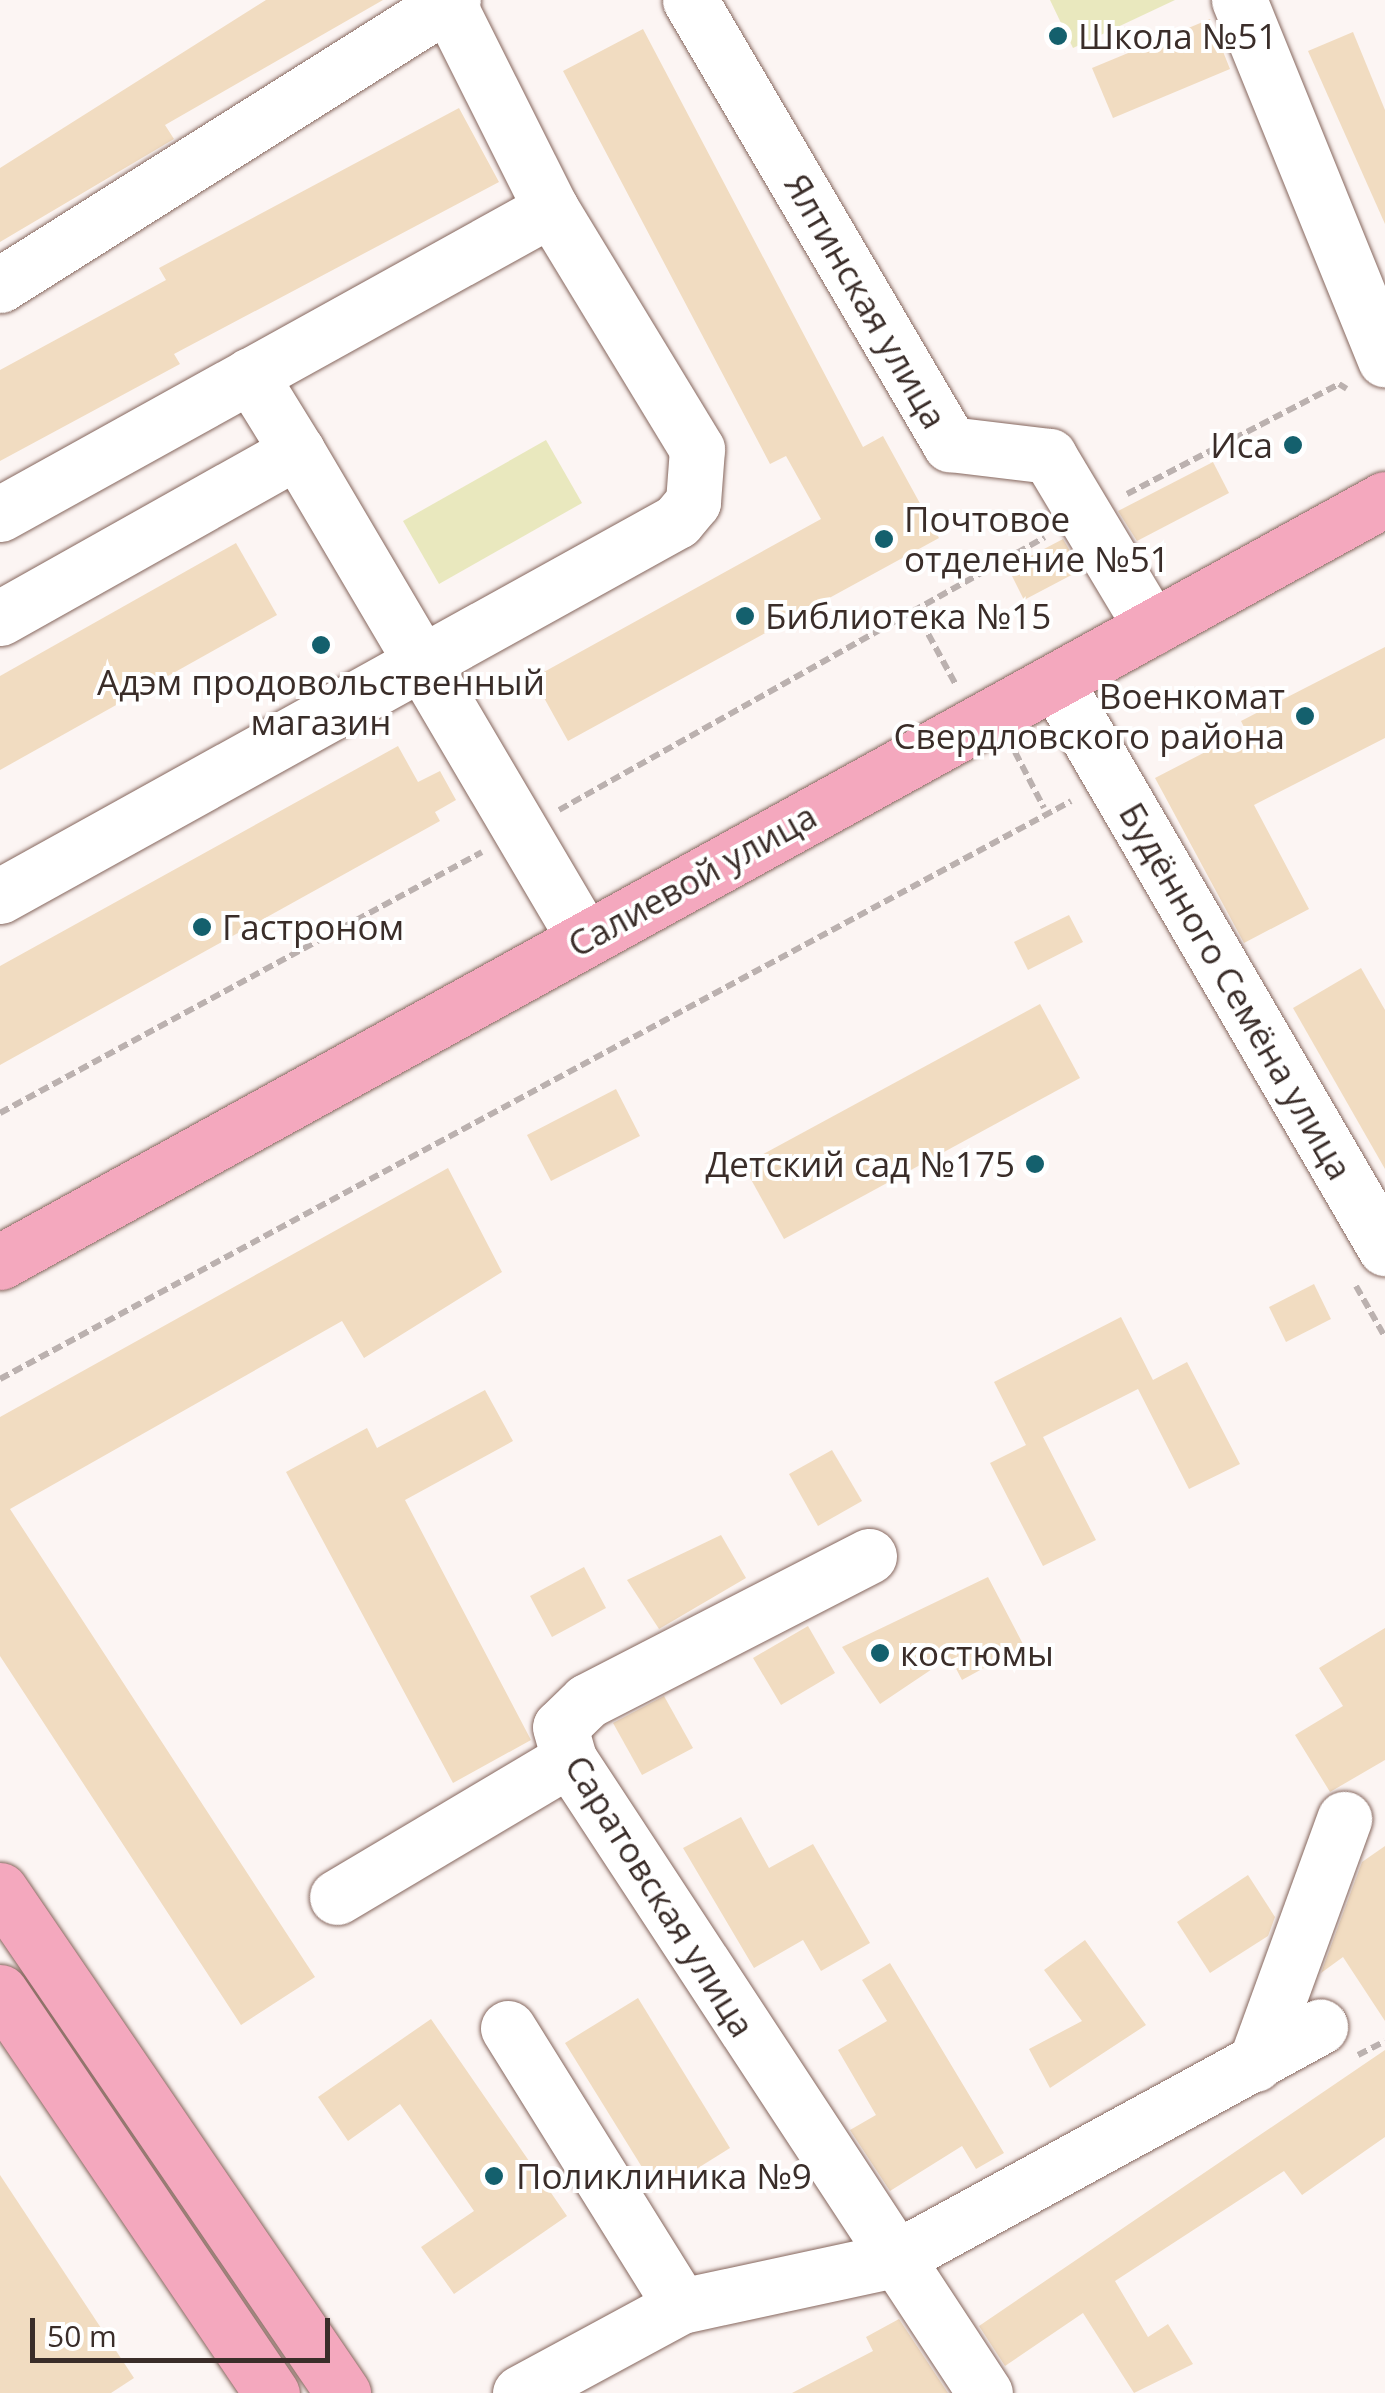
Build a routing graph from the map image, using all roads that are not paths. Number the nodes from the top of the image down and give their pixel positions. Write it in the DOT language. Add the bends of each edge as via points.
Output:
graph roads {
  1 [pos="690,0"];
  2 [pos="1240,0"];
  3 [pos="451,2"];
  4 [pos="551,209"];
  5 [pos="0,285"];
  6 [pos="250,375"];
  7 [pos="1369,376"];
  8 [pos="297,451"];
  9 [pos="1382,507"];
  10 [pos="0,514"];
  11 [pos="0,618"];
  12 [pos="1152,628"];
  13 [pos="428,659"];
  14 [pos="1056,682"];
  15 [pos="0,896"];
  16 [pos="584,938"];
  17 [pos="1366,1258"];
  18 [pos="0,1262"];
  19 [pos="869,1556"];
  20 [pos="568,1759"];
  21 [pos="1344,1819"];
  22 [pos="0,1890"];
  23 [pos="337,1897"];
  24 [pos="0,1992"];
  25 [pos="508,2028"];
  26 [pos="1320,2028"];
  27 [pos="1255,2064"];
  28 [pos="890,2261"];
  29 [pos="681,2306"];
  30 [pos="271,2393"];
  31 [pos="343,2393"];
  32 [pos="520,2393"];
  33 [pos="985,2393"];
  1 -- 12 [label="street, Ялтинская улица" via="950,444 1049,456 1090,512"];
  2 -- 7 [label="street"];
  3 -- 4 [label="street"];
  3 -- 5 [label="street"];
  4 -- 6 [label="street"];
  4 -- 13 [label="street" via="683,420 701,476 677,521"];
  6 -- 8 [label="street"];
  6 -- 10 [label="street"];
  8 -- 11 [label="street"];
  8 -- 13 [label="street"];
  9 -- 12 [label="main road, Салиевой улица"];
  12 -- 14 [label="main road, Салиевой улица"];
  13 -- 15 [label="street"];
  13 -- 16 [label="street"];
  14 -- 16 [label="main road, Салиевой улица"];
  14 -- 17 [label="street, Будённого Семёна улица"];
  16 -- 18 [label="main road, Салиевой улица"];
  19 -- 20 [label="street, Саратовская улица" via="587,1701 560,1727"];
  20 -- 23 [label="street"];
  20 -- 28 [label="street, Саратовская улица"];
  21 -- 27 [label="street"];
  22 -- 31 [label="main road"];
  24 -- 30 [label="main road"];
  25 -- 29 [label="street"];
  26 -- 27 [label="street"];
  27 -- 28 [label="street"];
  28 -- 29 [label="street"];
  28 -- 33 [label="street, Саратовская улица"];
  29 -- 32 [label="street"];
}
